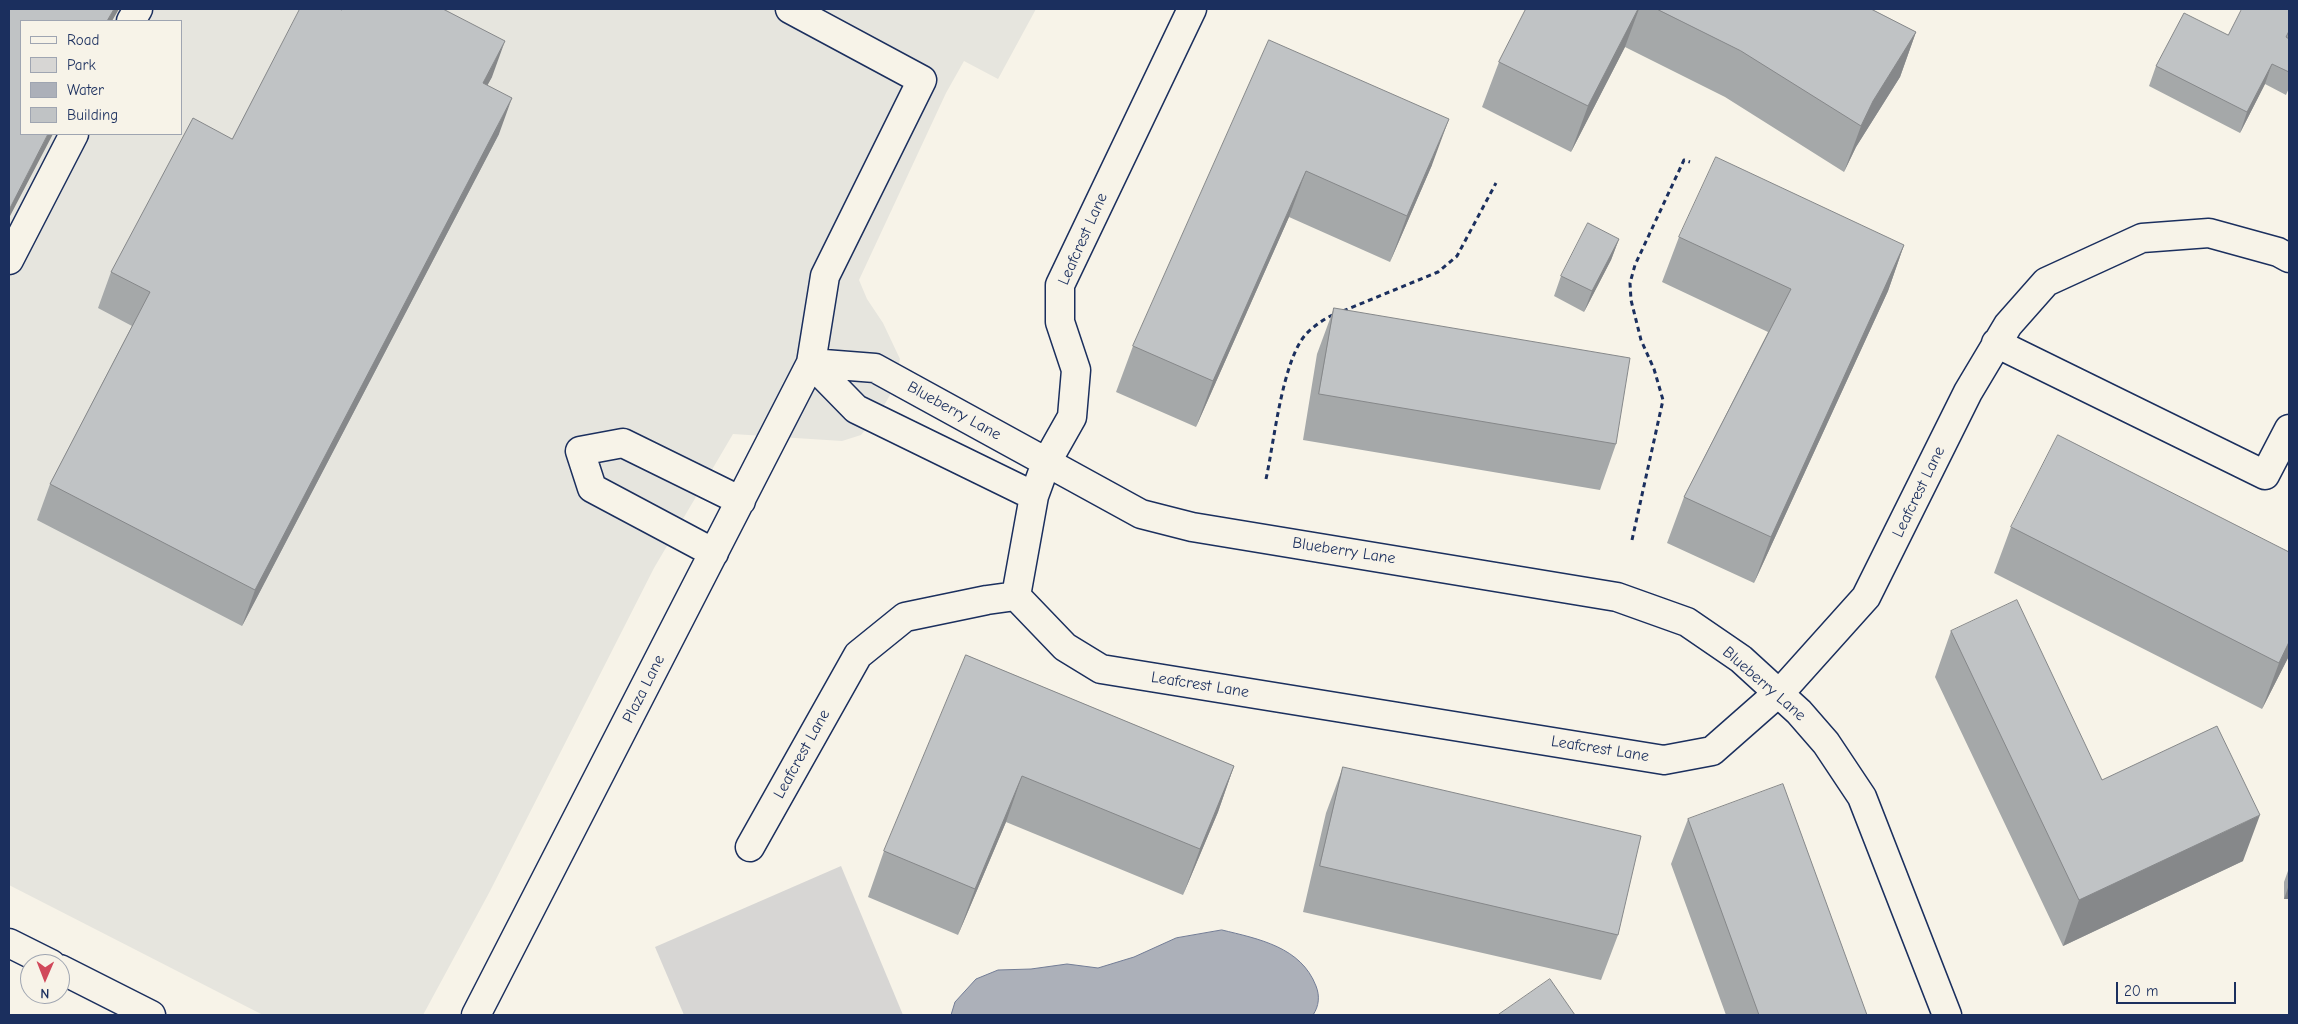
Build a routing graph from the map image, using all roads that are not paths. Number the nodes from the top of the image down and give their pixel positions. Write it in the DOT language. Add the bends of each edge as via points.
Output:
graph roads {
  1 [pos="138,9"];
  2 [pos="790,9"];
  3 [pos="1192,9"];
  4 [pos="132,20"];
  5 [pos="73,135"];
  6 [pos="2289,258"];
  7 [pos="9,260"];
  8 [pos="1996,343"];
  9 [pos="811,363"];
  10 [pos="2289,429"];
  11 [pos="1046,463"];
  12 [pos="1034,496"];
  13 [pos="741,501"];
  14 [pos="714,554"];
  15 [pos="1016,596"];
  16 [pos="1778,693"];
  17 [pos="750,847"];
  18 [pos="9,943"];
  19 [pos="31,954"];
  20 [pos="70,974"];
  21 [pos="152,1015"];
  22 [pos="476,1015"];
  23 [pos="1947,1015"];
  1 -- 4 [label="main road"];
  2 -- 9 [label="main road, Plaza Lane" via="922,80 825,276"];
  3 -- 11 [label="main road, Leafcrest Lane" via="1060,285 1060,322 1076,370 1072,417"];
  5 -- 7 [label="main road"];
  6 -- 8 [label="main road, Leafcrest Lane" via="2209,233 2142,238 2046,282"];
  8 -- 10 [label="main road" via="2265,475"];
  8 -- 16 [label="main road, Leafcrest Lane" via="1968,392 1866,597 1833,637"];
  9 -- 11 [label="main road, Blueberry Lane" via="875,368"];
  9 -- 12 [label="main road" via="856,409"];
  9 -- 13 [label="main road, Plaza Lane"];
  11 -- 12 [label="main road, Leafcrest Lane"];
  11 -- 16 [label="main road, Blueberry Lane" via="1141,514 1192,527 1618,597 1687,622 1741,659"];
  12 -- 15 [label="main road, Leafcrest Lane"];
  13 -- 14 [label="main road, Plaza Lane"];
  13 -- 14 [label="main road" via="622,443 580,451 592,488"];
  14 -- 22 [label="main road, Plaza Lane"];
  15 -- 16 [label="main road, Leafcrest Lane" via="1065,648 1101,669 1664,760 1712,751"];
  15 -- 17 [label="main road, Leafcrest Lane" via="905,617 858,655"];
  16 -- 23 [label="main road, Blueberry Lane" via="1826,743 1862,796"];
  18 -- 19 [label="main road"];
  20 -- 21 [label="main road"];
}
